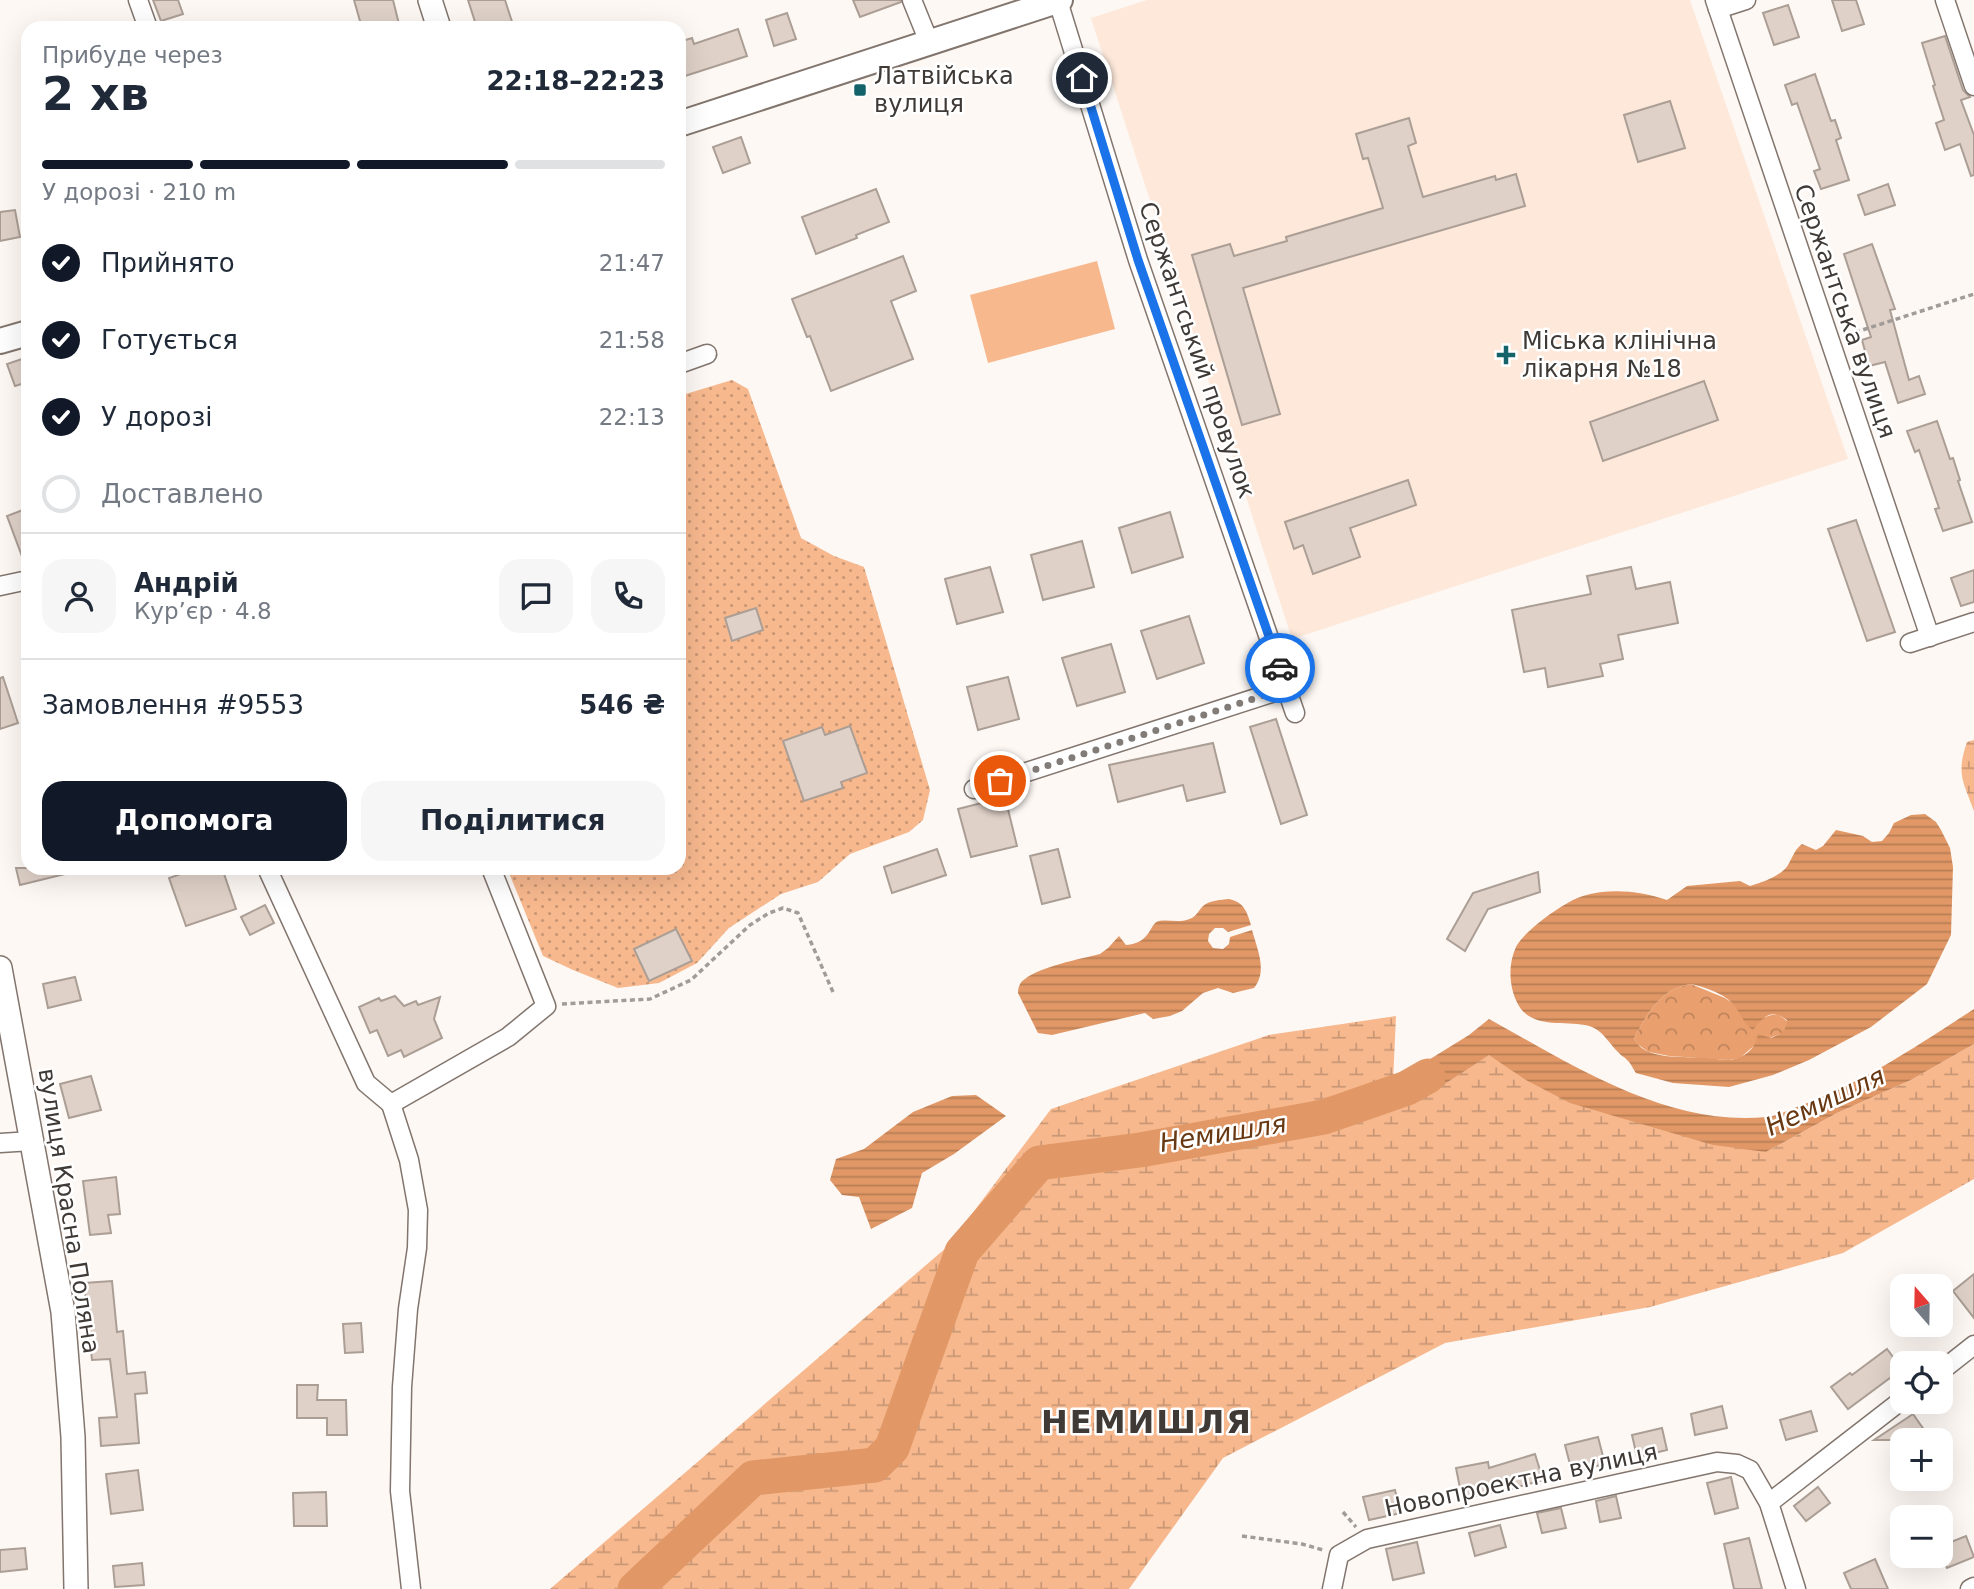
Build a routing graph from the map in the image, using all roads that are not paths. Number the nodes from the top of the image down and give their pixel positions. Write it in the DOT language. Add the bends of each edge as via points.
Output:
graph roads {
  1 [pos="138,0"];
  2 [pos="430,0"];
  3 [pos="912,0"];
  4 [pos="1059,0"];
  5 [pos="1746,0"];
  6 [pos="1945,0"];
  7 [pos="1716,4"];
  8 [pos="146,21"];
  9 [pos="437,21"];
  10 [pos="929,42"];
  11 [pos="1974,86"];
  12 [pos="686,122"];
  13 [pos="21,335"];
  14 [pos="0,341"];
  15 [pos="707,354"];
  16 [pos="686,361"];
  17 [pos="21,582"];
  18 [pos="0,586"];
  19 [pos="1974,622"];
  20 [pos="1930,637"];
  21 [pos="1910,643"];
  22 [pos="1287,688"];
  23 [pos="1295,713"];
  24 [pos="974,789"];
  25 [pos="270,875"];
  26 [pos="494,875"];
  27 [pos="0,968"];
  28 [pos="391,1104"];
  29 [pos="32,1141"];
  30 [pos="0,1143"];
  31 [pos="1974,1345"];
  32 [pos="1953,1362"];
  33 [pos="1890,1409"];
  34 [pos="1769,1503"];
  35 [pos="76,1589"];
  36 [pos="411,1589"];
  37 [pos="1332,1589"];
  38 [pos="1796,1589"];
  1 -- 8 [label="street"];
  2 -- 9 [label="street"];
  3 -- 10 [label="street"];
  4 -- 10 [label="main road"];
  4 -- 22 [label="street, Сержантський провулок" via="1138,260"];
  5 -- 7 [label="street"];
  6 -- 11 [label="street"];
  7 -- 20 [label="street, Сержантська вулиця"];
  10 -- 12 [label="main road"];
  13 -- 14 [label="main road"];
  15 -- 16 [label="street"];
  17 -- 18 [label="street"];
  19 -- 20 [label="street"];
  20 -- 21 [label="street"];
  22 -- 23 [label="street, Сержантський провулок"];
  22 -- 24 [label="street"];
  25 -- 28 [label="street" via="366,1083"];
  26 -- 28 [label="street" via="545,1006 508,1037"];
  27 -- 29 [label="street, вулиця Красна Поляна"];
  28 -- 36 [label="street" via="409,1160 418,1210 402,1387 400,1491"];
  29 -- 30 [label="street"];
  29 -- 35 [label="street, вулиця Красна Поляна" via="62,1312 73,1437"];
  31 -- 32 [label="street"];
  33 -- 34 [label="street"];
  34 -- 37 [label="street, Новопроектна вулиця" via="1750,1470 1717,1462 1367,1539 1339,1555"];
  34 -- 38 [label="street"];
}
